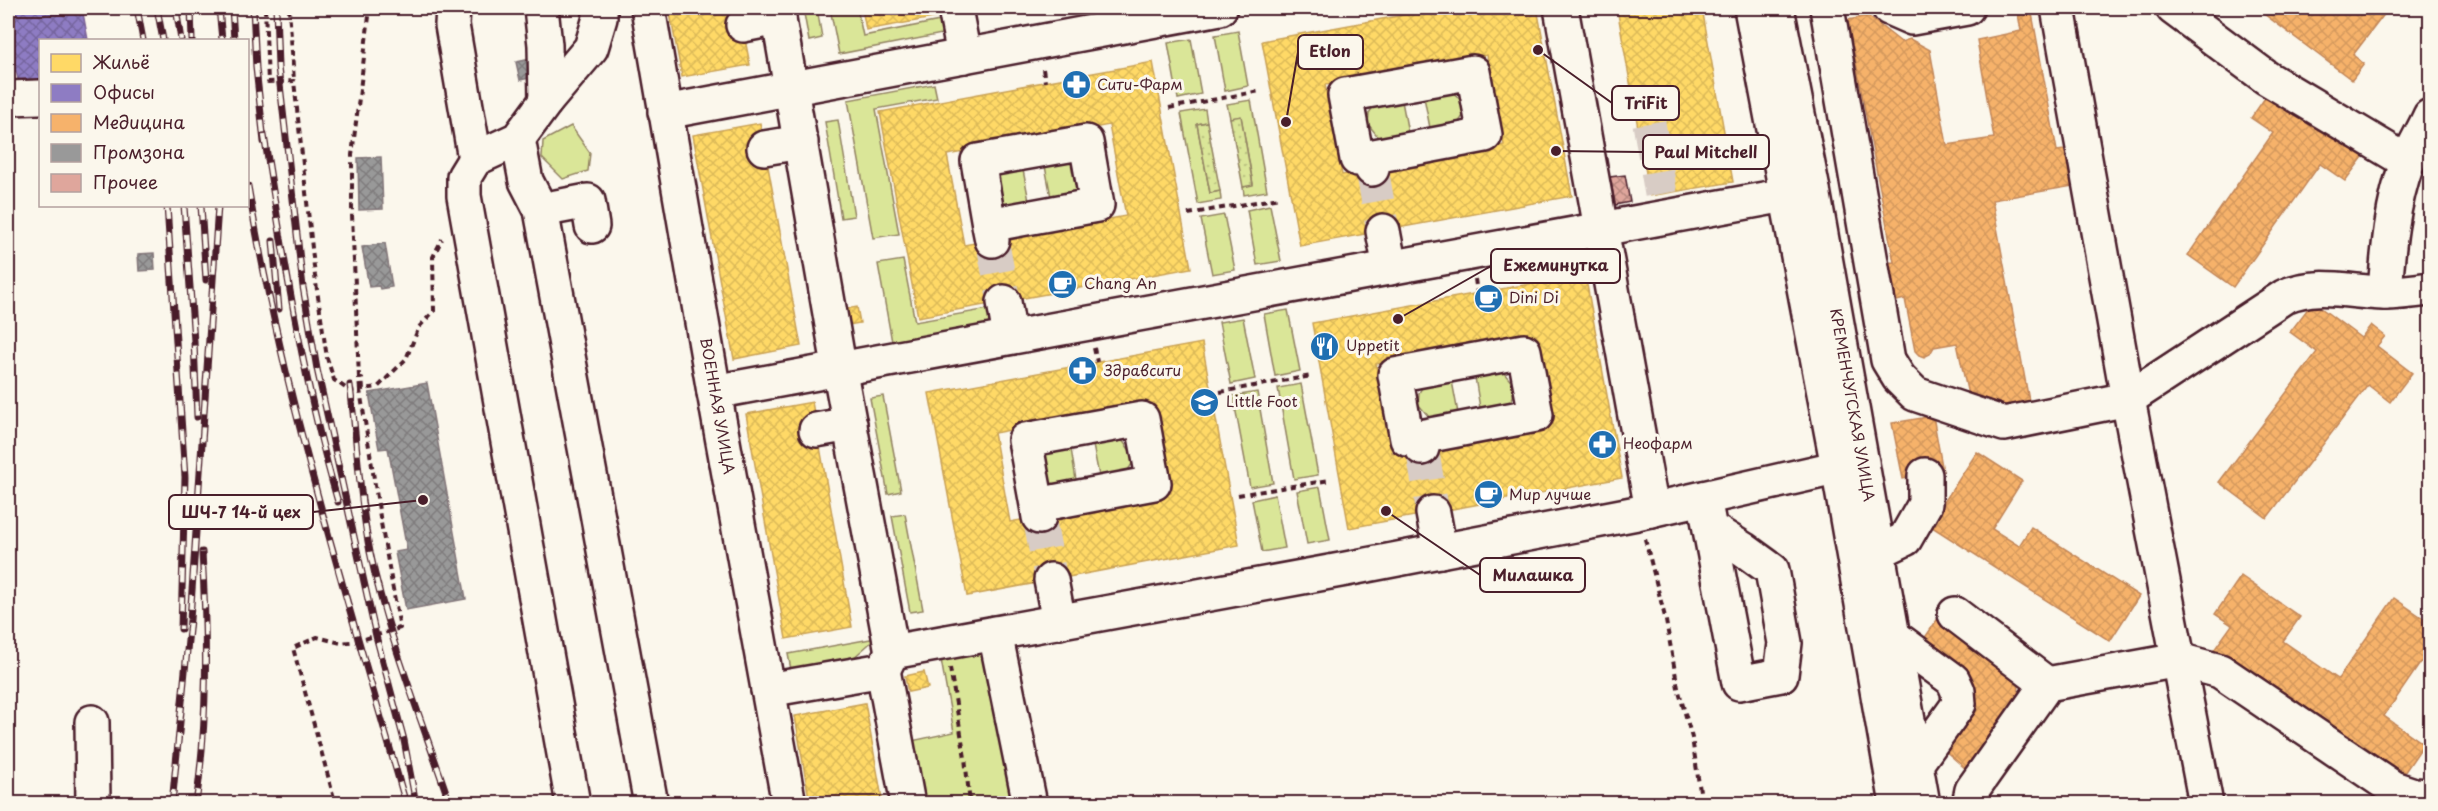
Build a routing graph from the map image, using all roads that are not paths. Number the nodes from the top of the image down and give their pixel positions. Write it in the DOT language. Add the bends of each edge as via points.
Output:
graph roads {
  1 [pos="453,8"];
  2 [pos="541,8"];
  3 [pos="600,8"];
  4 [pos="648,8"];
  5 [pos="1220,8"];
  6 [pos="1561,8"];
  7 [pos="1760,8"];
  8 [pos="1827,8"];
  9 [pos="1889,8"];
  10 [pos="1967,8"];
  11 [pos="2058,8"];
  12 [pos="2173,8"];
  13 [pos="778,13"];
  14 [pos="956,14"];
  15 [pos="743,25"];
  16 [pos="964,56"];
  17 [pos="793,88"];
  18 [pos="39,97"];
  19 [pos="8,98"];
  20 [pos="546,101"];
  21 [pos="665,112"];
  22 [pos="2430,117"];
  23 [pos="518,139"];
  24 [pos="801,142"];
  25 [pos="764,148"];
  26 [pos="475,159"];
  27 [pos="2408,162"];
  28 [pos="1800,193"];
  29 [pos="541,210"];
  30 [pos="592,226"];
  31 [pos="1601,229"];
  32 [pos="1383,231"];
  33 [pos="1390,268"];
  34 [pos="2430,290"];
  35 [pos="2385,293"];
  36 [pos="1004,302"];
  37 [pos="1010,338"];
  38 [pos="840,369"];
  39 [pos="714,392"];
  40 [pos="2128,399"];
  41 [pos="850,424"];
  42 [pos="816,429"];
  43 [pos="1850,464"];
  44 [pos="1925,475"];
  45 [pos="1645,512"];
  46 [pos="1433,513"];
  47 [pos="1440,551"];
  48 [pos="1878,552"];
  49 [pos="1051,580"];
  50 [pos="1955,614"];
  51 [pos="1059,622"];
  52 [pos="995,633"];
  53 [pos="1893,636"];
  54 [pos="2179,660"];
  55 [pos="888,661"];
  56 [pos="2047,684"];
  57 [pos="768,690"];
  58 [pos="92,722"];
  59 [pos="1906,795"];
  60 [pos="2430,796"];
  61 [pos="93,804"];
  62 [pos="573,804"];
  63 [pos="651,804"];
  64 [pos="789,804"];
  65 [pos="908,804"];
  66 [pos="1030,804"];
  67 [pos="1969,804"];
  68 [pos="2206,804"];
  1 -- 26 [label="street" via="452,25"];
  2 -- 20 [label="street"];
  3 -- 20 [label="street" via="591,48"];
  4 -- 21 [label="street, ВОЕННАЯ УЛИЦА"];
  5 -- 16 [label="street"];
  6 -- 31 [label="street"];
  7 -- 28 [label="street, КРЕМЕНЧУГСКАЯ УЛИЦА"];
  8 -- 40 [label="street" via="1879,314 1888,360 1899,378 1915,394 2004,424"];
  9 -- 10 [label="street" via="1912,18"];
  11 -- 40 [label="street"];
  12 -- 27 [label="street" via="2267,78"];
  13 -- 15 [label="street"];
  13 -- 17 [label="street"];
  14 -- 16 [label="street"];
  16 -- 17 [label="street"];
  17 -- 21 [label="street"];
  17 -- 24 [label="street"];
  18 -- 19 [label="street"];
  20 -- 23 [label="street"];
  21 -- 39 [label="street, ВОЕННАЯ УЛИЦА"];
  22 -- 27 [label="street"];
  23 -- 26 [label="street"];
  23 -- 29 [label="street" via="526,181"];
  24 -- 25 [label="street"];
  24 -- 38 [label="street"];
  26 -- 62 [label="street" via="464,177 464,196"];
  27 -- 35 [label="street" via="2389,237"];
  28 -- 31 [label="street" via="1663,206"];
  28 -- 43 [label="street, КРЕМЕНЧУГСКАЯ УЛИЦА"];
  29 -- 30 [label="street" via="588,201"];
  29 -- 63 [label="street"];
  31 -- 33 [label="street"];
  31 -- 45 [label="street"];
  32 -- 33 [label="street"];
  33 -- 37 [label="street"];
  34 -- 35 [label="street"];
  35 -- 40 [label="street" via="2300,289"];
  36 -- 37 [label="street"];
  37 -- 38 [label="street"];
  38 -- 39 [label="street"];
  38 -- 41 [label="street"];
  39 -- 57 [label="street, ВОЕННАЯ УЛИЦА"];
  40 -- 54 [label="street"];
  41 -- 42 [label="street"];
  41 -- 55 [label="street"];
  43 -- 45 [label="street" via="1708,514"];
  43 -- 48 [label="street, КРЕМЕНЧУГСКАЯ УЛИЦА"];
  43 -- 59 [label="street, КРЕМЕНЧУГСКАЯ УЛИЦА"];
  44 -- 48 [label="street" via="1925,504 1905,539"];
  45 -- 47 [label="street"];
  46 -- 47 [label="street"];
  47 -- 51 [label="street"];
  48 -- 53 [label="street, КРЕМЕНЧУГСКАЯ УЛИЦА"];
  49 -- 51 [label="street"];
  50 -- 56 [label="street"];
  51 -- 52 [label="street"];
  52 -- 55 [label="street" via="940,642"];
  52 -- 66 [label="street"];
  53 -- 59 [label="street, КРЕМЕНЧУГСКАЯ УЛИЦА"];
  53 -- 59 [label="street" via="1953,680 1958,691 1959,704"];
  54 -- 56 [label="street"];
  54 -- 60 [label="street" via="2220,671 2393,788"];
  54 -- 68 [label="street"];
  55 -- 57 [label="street"];
  55 -- 65 [label="street"];
  56 -- 67 [label="street" via="1972,790"];
  57 -- 64 [label="street, ВОЕННАЯ УЛИЦА"];
  58 -- 61 [label="street"];
}
